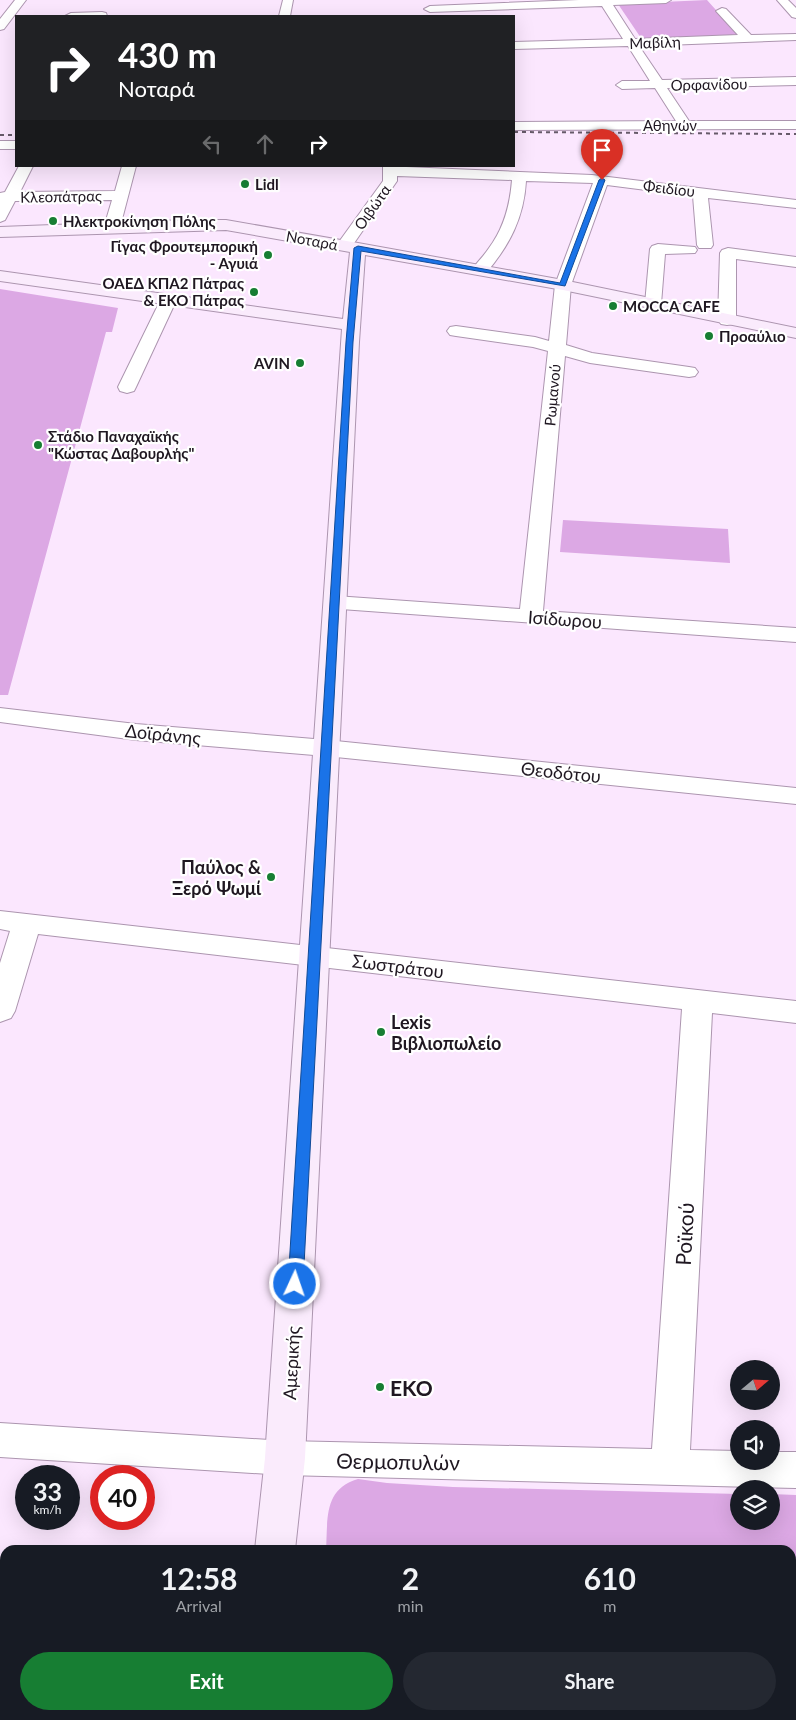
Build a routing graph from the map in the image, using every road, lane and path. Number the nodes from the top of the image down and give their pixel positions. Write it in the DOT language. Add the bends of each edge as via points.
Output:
graph roads {
  1 [pos="21,0"];
  2 [pos="288,0"];
  3 [pos="666,0"];
  4 [pos="782,0"];
  5 [pos="605,1"];
  6 [pos="430,8"];
  7 [pos="722,11"];
  8 [pos="285,15"];
  9 [pos="796,15"];
  10 [pos="8,21"];
  11 [pos="796,37"];
  12 [pos="748,39"];
  13 [pos="632,43"];
  14 [pos="515,46"];
  15 [pos="796,82"];
  16 [pos="622,85"];
  17 [pos="659,85"];
  18 [pos="685,125"];
  19 [pos="796,125"];
  20 [pos="515,126"];
  21 [pos="0,145"];
  22 [pos="15,145"];
  23 [pos="25,167"];
  24 [pos="129,167"];
  25 [pos="391,169"];
  26 [pos="519,177"];
  27 [pos="602,180"];
  28 [pos="700,192"];
  29 [pos="122,195"];
  30 [pos="5,197"];
  31 [pos="796,204"];
  32 [pos="0,217"];
  33 [pos="112,227"];
  34 [pos="0,232"];
  35 [pos="705,245"];
  36 [pos="351,247"];
  37 [pos="689,250"];
  38 [pos="796,262"];
  39 [pos="480,270"];
  40 [pos="0,276"];
  41 [pos="563,285"];
  42 [pos="168,301"];
  43 [pos="653,304"];
  44 [pos="727,320"];
  45 [pos="351,324"];
  46 [pos="456,331"];
  47 [pos="796,333"];
  48 [pos="557,347"];
  49 [pos="688,372"];
  50 [pos="127,387"];
  51 [pos="335,603"];
  52 [pos="531,617"];
  53 [pos="796,635"];
  54 [pos="0,715"];
  55 [pos="326,748"];
  56 [pos="796,796"];
  57 [pos="13,922"];
  58 [pos="314,956"];
  59 [pos="698,1000"];
  60 [pos="0,1011"];
  61 [pos="796,1012"];
  62 [pos="0,1440"];
  63 [pos="286,1458"];
  64 [pos="670,1467"];
  65 [pos="796,1470"];
  66 [pos="276,1545"];
  1 -- 10 [label="street"];
  2 -- 8 [label="street"];
  3 -- 5 [label="street"];
  4 -- 9 [label="street"];
  5 -- 6 [label="street"];
  5 -- 13 [label="street"];
  7 -- 12 [label="street"];
  11 -- 12 [label="street, Μαβίλη"];
  12 -- 13 [label="street, Μαβίλη"];
  13 -- 14 [label="street, Μαβίλη"];
  13 -- 17 [label="street"];
  15 -- 17 [label="street, Ορφανίδου"];
  16 -- 17 [label="street, Ορφανίδου"];
  17 -- 18 [label="street"];
  18 -- 19 [label="street, Αθηνών"];
  18 -- 20 [label="street, Αθηνών"];
  21 -- 22 [label="street"];
  23 -- 30 [label="street"];
  24 -- 29 [label="street"];
  25 -- 26 [label="street, Φειδίου"];
  25 -- 36 [label="street, Οιβώτα" via="390,181"];
  26 -- 27 [label="street, Φειδίου"];
  26 -- 39 [label="street" via="517,202 510,226"];
  27 -- 28 [label="street, Φειδίου"];
  27 -- 41 [label="street, Ρωμανού"];
  28 -- 31 [label="street, Φειδίου"];
  28 -- 35 [label="street"];
  29 -- 30 [label="street, Κλεοπάτρας"];
  29 -- 33 [label="street"];
  30 -- 32 [label="street"];
  33 -- 34 [label="street, Νοταρά"];
  33 -- 36 [label="street, Νοταρά" via="220,225"];
  36 -- 39 [label="street, Νοταρά"];
  36 -- 45 [label="street, Αμερικής"];
  37 -- 43 [label="street" via="658,249"];
  38 -- 44 [label="street" via="728,253"];
  39 -- 41 [label="street, Νοταρά"];
  40 -- 42 [label="street"];
  41 -- 43 [label="street, Νοταρά"];
  41 -- 48 [label="street, Ρωμανού"];
  42 -- 45 [label="street"];
  42 -- 50 [label="street"];
  43 -- 44 [label="street, Νοταρά"];
  44 -- 47 [label="street, Νοταρά"];
  45 -- 51 [label="street, Αμερικής"];
  46 -- 48 [label="street"];
  48 -- 49 [label="street" via="590,358"];
  48 -- 52 [label="street, Ρωμανού"];
  51 -- 52 [label="street, Ισίδωρου"];
  51 -- 55 [label="street, Αμερικής"];
  52 -- 53 [label="street, Ισίδωρου"];
  54 -- 55 [label="street, Δοϊράνης" via="136,732"];
  55 -- 56 [label="street, Θεοδότου"];
  55 -- 58 [label="street, Αμερικής"];
  57 -- 58 [label="street, Σωστράτου"];
  57 -- 60 [label="street"];
  58 -- 59 [label="street, Σωστράτου"];
  58 -- 63 [label="street, Αμερικής"];
  59 -- 61 [label="street, Σωστράτου"];
  59 -- 64 [label="street, Ροϊκού"];
  62 -- 63 [label="street, Θερμοπυλών"];
  63 -- 64 [label="street, Θερμοπυλών"];
  63 -- 66 [label="street, Αμερικής"];
  64 -- 65 [label="street, Θερμοπυλών"];
}
